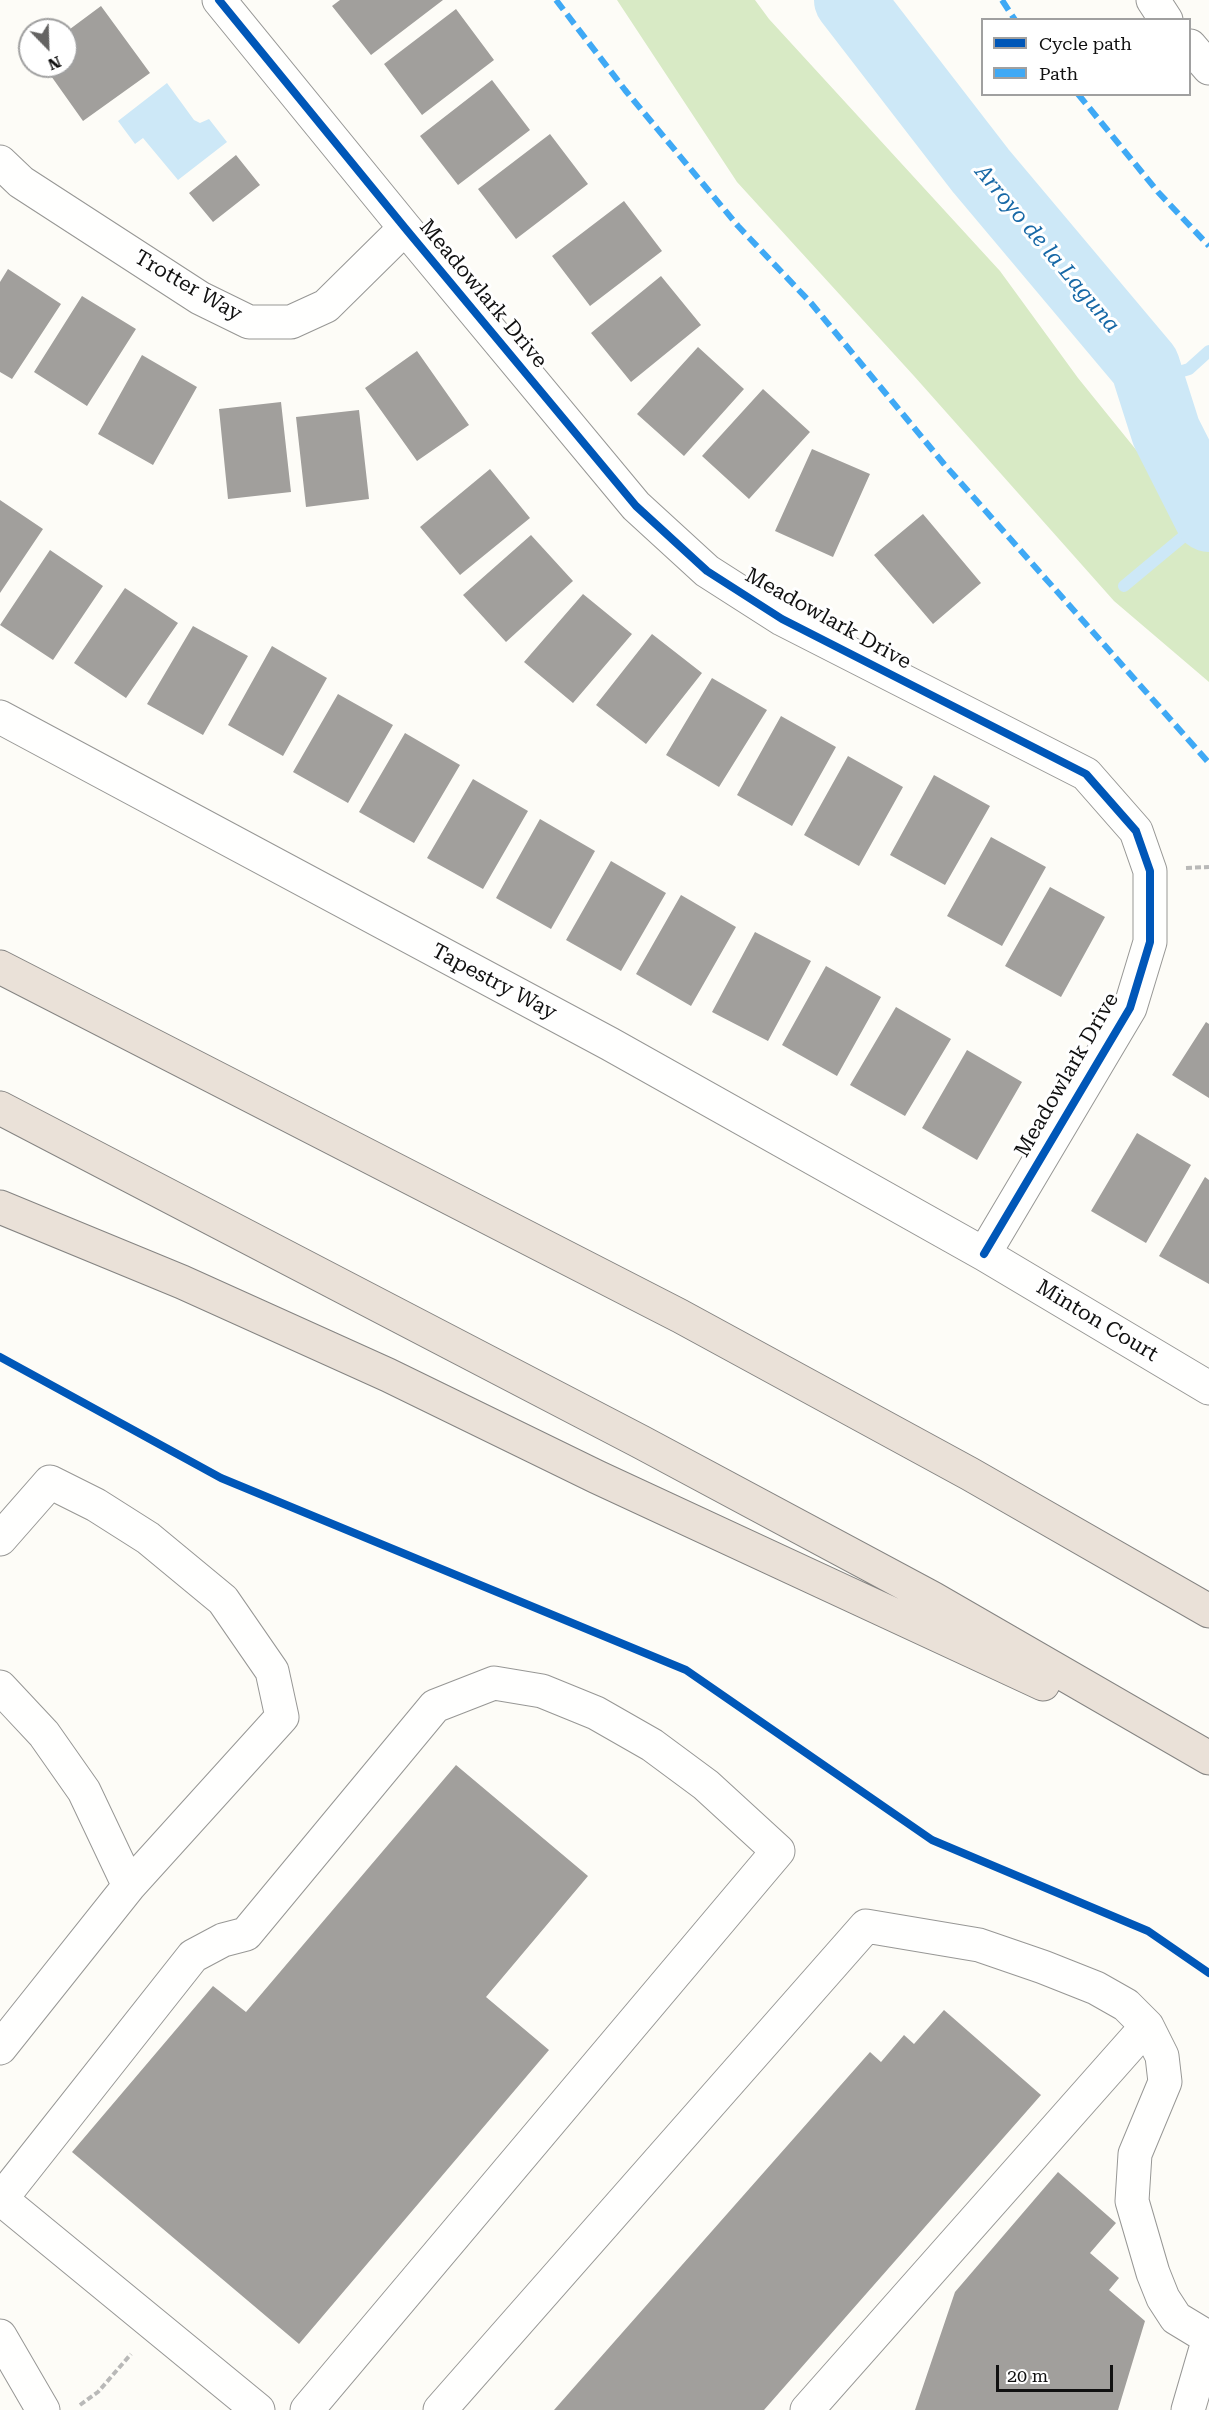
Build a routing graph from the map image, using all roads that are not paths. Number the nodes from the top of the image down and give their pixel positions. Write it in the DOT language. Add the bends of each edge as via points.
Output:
graph roads {
  1 [pos="219,0"];
  2 [pos="1152,0"];
  3 [pos="1165,18"];
  4 [pos="1191,47"];
  5 [pos="1209,68"];
  6 [pos="0,162"];
  7 [pos="405,228"];
  8 [pos="0,717"];
  9 [pos="0,967"];
  10 [pos="0,1108"];
  11 [pos="0,1207"];
  12 [pos="984,1254"];
  13 [pos="1209,1388"];
  14 [pos="0,1539"];
  15 [pos="1209,1611"];
  16 [pos="0,1687"];
  17 [pos="1209,1760"];
  18 [pos="129,1886"];
  19 [pos="1147,2026"];
  20 [pos="0,2048"];
  21 [pos="0,2199"];
  22 [pos="0,2336"];
  23 [pos="1209,2338"];
  24 [pos="43,2410"];
  25 [pos="258,2410"];
  26 [pos="307,2410"];
  27 [pos="441,2410"];
  28 [pos="807,2410"];
  29 [pos="1188,2410"];
  1 -- 7 [label="street, Meadowlark Drive"];
  2 -- 3 [label="street"];
  4 -- 5 [label="street"];
  6 -- 7 [label="street, Trotter Way" via="21,182 200,298 249,322 291,322 326,306"];
  7 -- 12 [label="street, Meadowlark Drive" via="636,506 707,571 782,619 1086,774 1136,831 1150,871 1150,942 1130,1008"];
  8 -- 12 [label="street, Tapestry Way" via="610,1044"];
  9 -- 15 [label="highway" via="680,1316 970,1474"];
  10 -- 17 [label="highway" via="932,1598"];
  11 -- 17 [label="highway" via="182,1282 388,1375 597,1477"];
  12 -- 13 [label="street, Minton Court"];
  14 -- 18 [label="street" via="50,1482 148,1538 223,1600 272,1671 282,1717"];
  16 -- 18 [label="street" via="44,1734 84,1791"];
  18 -- 20 [label="street"];
  19 -- 23 [label="street" via="1162,2056 1165,2082 1135,2154 1132,2201 1163,2298 1176,2318"];
  19 -- 27 [label="street" via="1126,2005 1043,1967 979,1945 866,1926"];
  19 -- 28 [label="street"];
  21 -- 25 [label="street"];
  21 -- 26 [label="street" via="193,1956 223,1940 246,1934 435,1706 494,1683 542,1691 596,1713 652,1745 706,1785 778,1851"];
  22 -- 24 [label="street"];
  23 -- 29 [label="street"];
}
